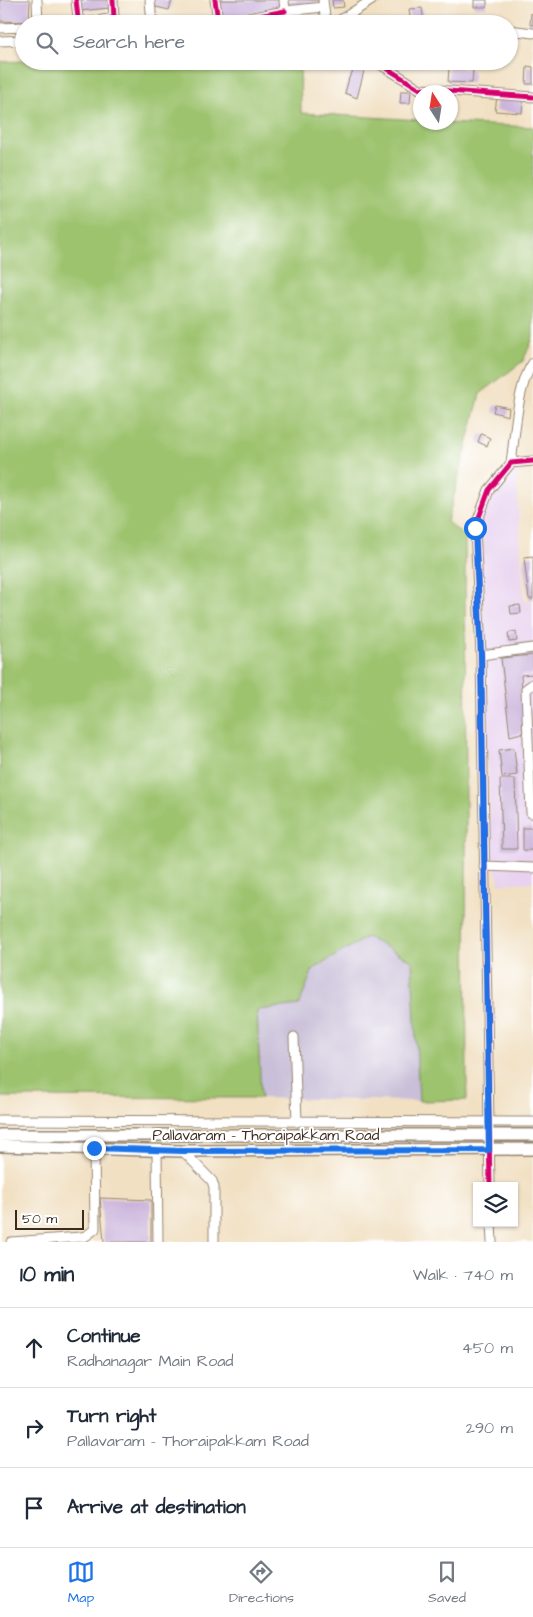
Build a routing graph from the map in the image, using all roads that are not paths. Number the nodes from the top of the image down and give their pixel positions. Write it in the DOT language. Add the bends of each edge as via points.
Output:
graph roads {
  1 [pos="37,0"];
  2 [pos="76,0"];
  3 [pos="113,0"];
  4 [pos="150,0"];
  5 [pos="215,0"];
  6 [pos="284,0"];
  7 [pos="372,0"];
  8 [pos="324,4"];
  9 [pos="286,11"];
  10 [pos="38,15"];
  11 [pos="78,15"];
  12 [pos="114,15"];
  13 [pos="151,15"];
  14 [pos="217,15"];
  15 [pos="265,15"];
  16 [pos="348,15"];
  17 [pos="15,27"];
  18 [pos="0,28"];
  19 [pos="518,31"];
  20 [pos="533,33"];
  21 [pos="15,40"];
  22 [pos="0,41"];
  23 [pos="389,70"];
  24 [pos="533,97"];
  25 [pos="533,363"];
  26 [pos="533,462"];
  27 [pos="511,463"];
  28 [pos="533,648"];
  29 [pos="481,655"];
  30 [pos="533,684"];
  31 [pos="531,813"];
  32 [pos="484,866"];
  33 [pos="533,868"];
  34 [pos="294,1037"];
  35 [pos="0,1120"];
  36 [pos="297,1122"];
  37 [pos="488,1122"];
  38 [pos="533,1122"];
  39 [pos="0,1135"];
  40 [pos="489,1135"];
  41 [pos="533,1135"];
  42 [pos="0,1146"];
  43 [pos="94,1148"];
  44 [pos="533,1149"];
  45 [pos="156,1150"];
  46 [pos="489,1150"];
  47 [pos="182,1151"];
  48 [pos="490,1182"];
  49 [pos="491,1227"];
  50 [pos="11,1242"];
  51 [pos="158,1242"];
  52 [pos="214,1242"];
  53 [pos="492,1242"];
  1 -- 10 [label="street"];
  2 -- 11 [label="street"];
  3 -- 12 [label="street"];
  4 -- 13 [label="street"];
  5 -- 14 [label="street"];
  6 -- 9 [label="street"];
  7 -- 16 [label="street"];
  8 -- 9 [label="street"];
  9 -- 15 [label="street"];
  17 -- 18 [label="street"];
  19 -- 20 [label="street"];
  21 -- 22 [label="street"];
  23 -- 24 [label="street" via="420,89"];
  25 -- 27 [label="street" via="527,371 521,398"];
  26 -- 27 [label="street"];
  27 -- 29 [label="street" via="489,490 475,528"];
  28 -- 29 [label="street"];
  29 -- 32 [label="street"];
  30 -- 31 [label="street" via="526,689"];
  32 -- 33 [label="street"];
  32 -- 37 [label="street"];
  34 -- 36 [label="street"];
  35 -- 36 [label="street"];
  36 -- 37 [label="street"];
  37 -- 38 [label="street"];
  37 -- 40 [label="street"];
  39 -- 40 [label="main road, Pallavaram - Thoraipakkam Road"];
  40 -- 41 [label="main road, Pallavaram - Thoraipakkam Road"];
  40 -- 46 [label="street"];
  42 -- 43 [label="main road, Pallavaram - Thoraipakkam Road"];
  43 -- 45 [label="main road, Pallavaram - Thoraipakkam Road"];
  43 -- 50 [label="street" via="95,1229 81,1237"];
  44 -- 46 [label="main road, Pallavaram - Thoraipakkam Road"];
  45 -- 47 [label="main road, Pallavaram - Thoraipakkam Road"];
  45 -- 51 [label="street"];
  46 -- 47 [label="main road, Pallavaram - Thoraipakkam Road"];
  46 -- 48 [label="street"];
  47 -- 52 [label="street" via="212,1181"];
  49 -- 53 [label="street"];
}
